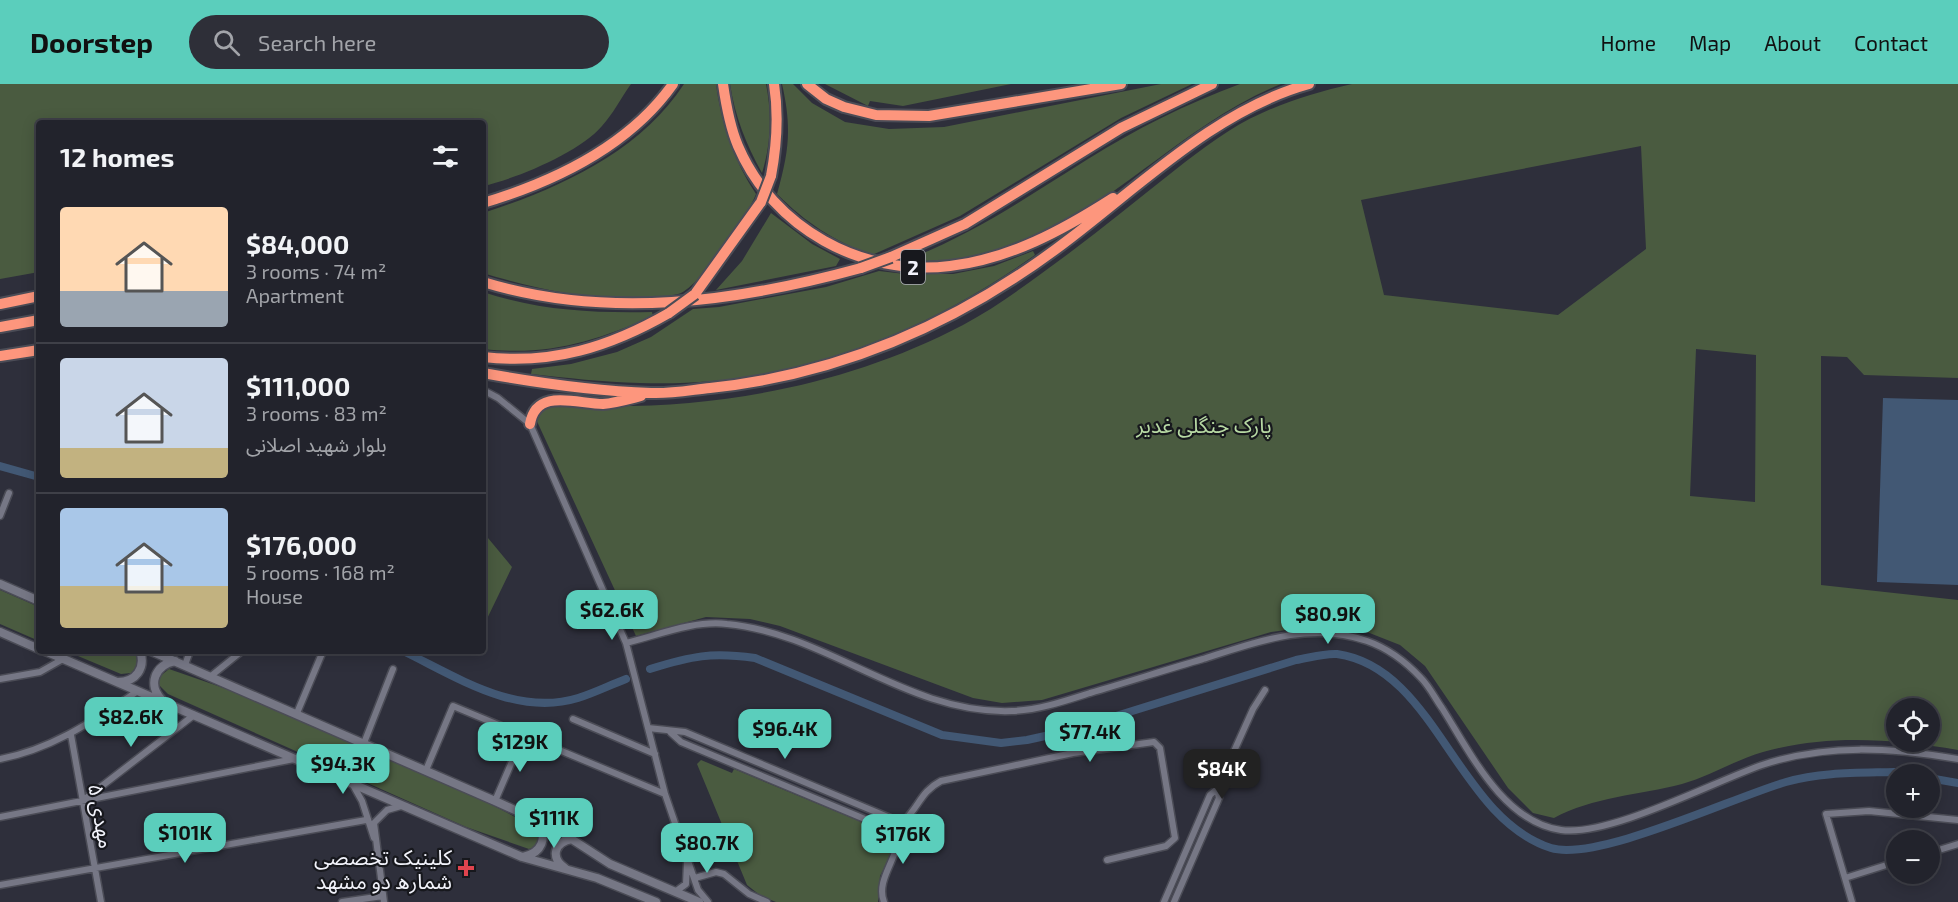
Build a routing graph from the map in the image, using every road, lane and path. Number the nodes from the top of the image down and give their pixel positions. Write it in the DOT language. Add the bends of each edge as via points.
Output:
graph roads {
  1 [pos="723,84"];
  2 [pos="774,84"];
  3 [pos="807,84"];
  4 [pos="1121,84"];
  5 [pos="1212,84"];
  6 [pos="1309,84"];
  7 [pos="671,86"];
  8 [pos="1174,158"];
  9 [pos="486,202"];
  10 [pos="486,283"];
  11 [pos="36,297"];
  12 [pos="0,304"];
  13 [pos="36,321"];
  14 [pos="0,327"];
  15 [pos="36,350"];
  16 [pos="0,356"];
  17 [pos="486,357"];
  18 [pos="486,374"];
  19 [pos="486,392"];
  20 [pos="653,394"];
  21 [pos="530,423"];
  22 [pos="9,493"];
  23 [pos="0,516"];
  24 [pos="0,584"];
  25 [pos="36,600"];
  26 [pos="0,632"];
  27 [pos="626,643"];
  28 [pos="36,648"];
  29 [pos="52,654"];
  30 [pos="140,654"];
  31 [pos="158,654"];
  32 [pos="189,654"];
  33 [pos="238,654"];
  34 [pos="322,654"];
  35 [pos="63,659"];
  36 [pos="176,661"];
  37 [pos="185,665"];
  38 [pos="393,669"];
  39 [pos="211,676"];
  40 [pos="0,679"];
  41 [pos="118,682"];
  42 [pos="1265,690"];
  43 [pos="138,691"];
  44 [pos="164,702"];
  45 [pos="297,713"];
  46 [pos="194,715"];
  47 [pos="573,719"];
  48 [pos="648,728"];
  49 [pos="669,731"];
  50 [pos="71,735"];
  51 [pos="523,736"];
  52 [pos="703,739"];
  53 [pos="364,743"];
  54 [pos="699,749"];
  55 [pos="729,750"];
  56 [pos="655,754"];
  57 [pos="0,759"];
  58 [pos="296,759"];
  59 [pos="725,759"];
  60 [pos="1958,759"];
  61 [pos="426,770"];
  62 [pos="776,770"];
  63 [pos="772,780"];
  64 [pos="353,785"];
  65 [pos="1217,789"];
  66 [pos="665,794"];
  67 [pos="840,797"];
  68 [pos="83,801"];
  69 [pos="495,801"];
  70 [pos="403,806"];
  71 [pos="836,806"];
  72 [pos="0,817"];
  73 [pos="366,820"];
  74 [pos="895,820"];
  75 [pos="1958,820"];
  76 [pos="538,821"];
  77 [pos="903,822"];
  78 [pos="891,830"];
  79 [pos="898,834"];
  80 [pos="572,839"];
  81 [pos="375,841"];
  82 [pos="1958,844"];
  83 [pos="1940,850"];
  84 [pos="522,857"];
  85 [pos="687,860"];
  86 [pos="1107,860"];
  87 [pos="1886,865"];
  88 [pos="95,868"];
  89 [pos="566,868"];
  90 [pos="695,878"];
  91 [pos="1845,878"];
  92 [pos="0,885"];
  93 [pos="675,892"];
  94 [pos="384,899"];
  95 [pos="101,902"];
  96 [pos="342,902"];
  97 [pos="656,902"];
  98 [pos="699,902"];
  99 [pos="708,902"];
  100 [pos="767,902"];
  101 [pos="884,902"];
  102 [pos="1164,902"];
  103 [pos="1174,902"];
  104 [pos="1852,902"];
  1 -- 8 [label="highway, 2" via="738,146 770,197 798,225 825,243 858,258 902,267 950,267 1030,245 1077,221"];
  2 -- 17 [label="highway, bridge" via="777,146 771,176 761,202 695,294 637,332 600,347 545,358"];
  3 -- 4 [label="highway" via="844,107 876,115 929,116"];
  5 -- 10 [label="highway, 2, bridge" via="1121,128 965,224 891,257 814,281 721,298 638,304 579,303 518,293"];
  6 -- 8 [label="highway, 2" via="1254,106"];
  7 -- 9 [label="highway" via="634,127 585,160 528,189"];
  8 -- 20 [label="highway" via="1010,283 958,314 889,345 821,368 743,384"];
  11 -- 12 [label="highway"];
  13 -- 14 [label="highway"];
  15 -- 16 [label="highway"];
  18 -- 20 [label="highway"];
  19 -- 21 [label="street"];
  20 -- 21 [label="highway" via="604,404 552,399 531,414"];
  21 -- 27 [label="street"];
  22 -- 23 [label="street"];
  24 -- 25 [label="main road"];
  26 -- 28 [label="main road"];
  27 -- 48 [label="street"];
  27 -- 60 [label="street" via="695,625 724,623 769,630 945,703 981,711 1015,711 1056,704 1268,638 1338,633 1370,642 1406,664 1423,680 1506,800 1547,828 1567,831 1593,828 1762,765 1805,753 1882,748"];
  29 -- 35 [label="main road"];
  30 -- 41 [label="main road" via="142,664 137,676"];
  31 -- 36 [label="main road"];
  32 -- 37 [label="street"];
  33 -- 39 [label="street"];
  34 -- 45 [label="street"];
  35 -- 40 [label="street" via="40,672"];
  35 -- 41 [label="main road"];
  36 -- 37 [label="main road"];
  36 -- 44 [label="main road" via="162,666 155,677 155,692"];
  37 -- 39 [label="main road"];
  38 -- 53 [label="street"];
  39 -- 45 [label="main road"];
  41 -- 43 [label="main road"];
  42 -- 65 [label="street"];
  43 -- 44 [label="main road"];
  43 -- 50 [label="street"];
  44 -- 46 [label="main road"];
  45 -- 53 [label="main road"];
  46 -- 58 [label="main road"];
  46 -- 68 [label="street"];
  47 -- 56 [label="street"];
  48 -- 49 [label="street"];
  48 -- 56 [label="street"];
  49 -- 52 [label="street"];
  49 -- 54 [label="street" via="681,742"];
  50 -- 57 [label="street" via="28,753"];
  50 -- 68 [label="street, مهدی ۵"];
  51 -- 61 [label="street" via="453,706"];
  51 -- 66 [label="street"];
  51 -- 69 [label="street"];
  52 -- 54 [label="street"];
  52 -- 55 [label="street"];
  53 -- 61 [label="main road"];
  54 -- 59 [label="street"];
  55 -- 59 [label="street"];
  55 -- 62 [label="street"];
  56 -- 66 [label="street"];
  58 -- 64 [label="main road"];
  58 -- 68 [label="street"];
  59 -- 63 [label="street"];
  61 -- 69 [label="main road"];
  62 -- 63 [label="street"];
  62 -- 67 [label="street"];
  63 -- 71 [label="street"];
  64 -- 70 [label="main road"];
  64 -- 73 [label="street"];
  65 -- 102 [label="street" via="1210,795"];
  65 -- 103 [label="street" via="1219,798"];
  66 -- 85 [label="street"];
  67 -- 71 [label="street"];
  67 -- 74 [label="street"];
  68 -- 72 [label="street"];
  68 -- 88 [label="street, مهدی ۵"];
  69 -- 76 [label="main road"];
  70 -- 81 [label="street" via="395,806 374,823"];
  70 -- 84 [label="main road"];
  71 -- 78 [label="street"];
  73 -- 81 [label="street"];
  73 -- 88 [label="street"];
  74 -- 77 [label="street"];
  74 -- 78 [label="street"];
  75 -- 91 [label="street" via="1869,810 1826,814"];
  76 -- 80 [label="main road"];
  76 -- 84 [label="main road" via="543,830 540,849"];
  77 -- 79 [label="street" via="904,830"];
  77 -- 86 [label="street" via="914,812 927,789 941,781 1073,753 1154,742 1160,748 1175,838 1166,846"];
  78 -- 79 [label="street"];
  79 -- 101 [label="street" via="899,844 884,877"];
  80 -- 89 [label="main road" via="563,840 555,855"];
  80 -- 93 [label="main road" via="610,864"];
  81 -- 94 [label="street"];
  82 -- 83 [label="street"];
  84 -- 89 [label="main road"];
  85 -- 90 [label="street"];
  85 -- 93 [label="street" via="686,884"];
  87 -- 91 [label="street"];
  88 -- 92 [label="street"];
  88 -- 95 [label="street, مهدی ۵"];
  89 -- 97 [label="main road"];
  90 -- 99 [label="street" via="698,890"];
  90 -- 100 [label="street" via="716,872 724,874 749,894"];
  91 -- 104 [label="street"];
  93 -- 98 [label="main road"];
  94 -- 96 [label="street"];
}
